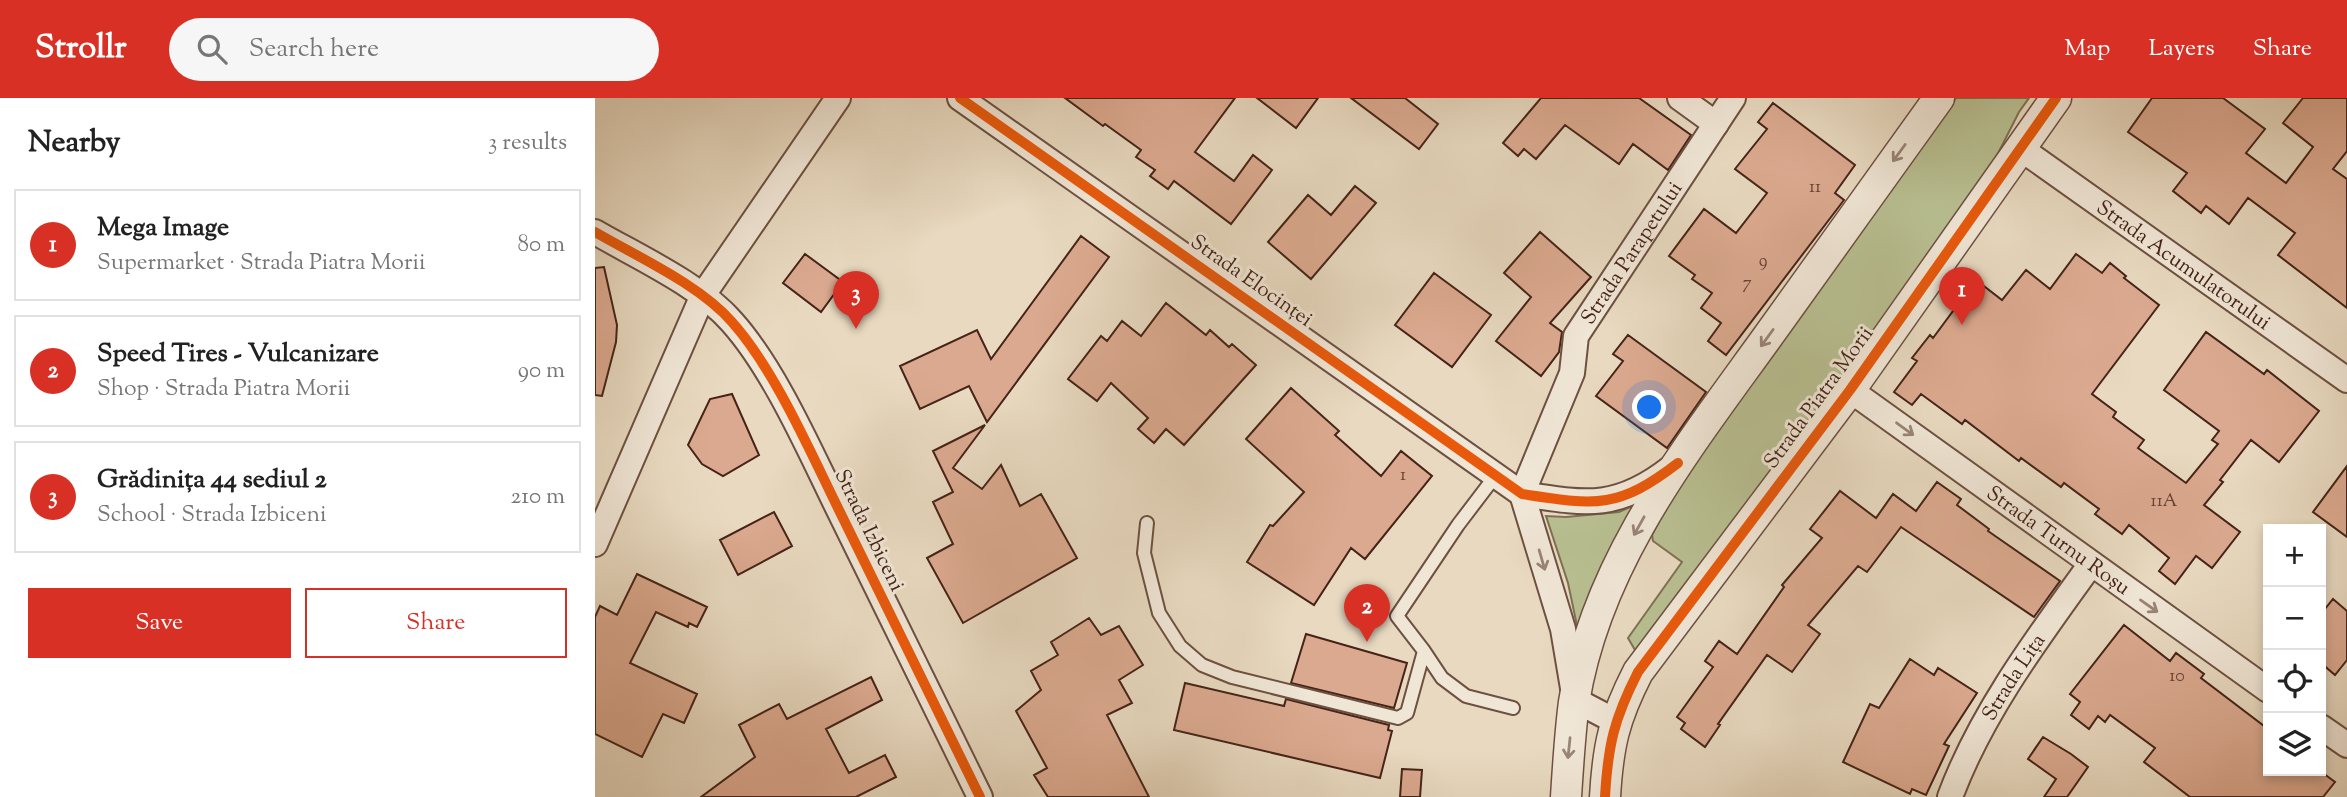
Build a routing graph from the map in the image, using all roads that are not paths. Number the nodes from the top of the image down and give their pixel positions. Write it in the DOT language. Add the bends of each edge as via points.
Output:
graph roads {
  1 [pos="838,98"];
  2 [pos="960,98"];
  3 [pos="1680,98"];
  4 [pos="1733,98"];
  5 [pos="1939,98"];
  6 [pos="2056,98"];
  7 [pos="1716,124"];
  8 [pos="2020,148"];
  9 [pos="595,233"];
  10 [pos="703,295"];
  11 [pos="2347,380"];
  12 [pos="1850,390"];
  13 [pos="1678,463"];
  14 [pos="1496,475"];
  15 [pos="1522,494"];
  16 [pos="1147,523"];
  17 [pos="597,536"];
  18 [pos="2091,564"];
  19 [pos="1424,651"];
  20 [pos="2263,686"];
  21 [pos="1574,700"];
  22 [pos="1513,708"];
  23 [pos="1615,721"];
  24 [pos="2326,730"];
  25 [pos="2347,745"];
  26 [pos="980,797"];
  27 [pos="1566,797"];
  28 [pos="1605,797"];
  29 [pos="1950,797"];
  1 -- 10 [label="street"];
  2 -- 14 [label="street, Strada Elocinței"];
  3 -- 7 [label="street"];
  4 -- 7 [label="street, Strada Parapetului"];
  5 -- 13 [label="street, one-way"];
  6 -- 8 [label="street, Strada Piatra Morii"];
  7 -- 15 [label="street, Strada Parapetului" via="1576,335 1572,373"];
  8 -- 11 [label="street, Strada Acumulatorului"];
  8 -- 12 [label="street, Strada Piatra Morii"];
  9 -- 10 [label="street, Strada Izbiceni"];
  10 -- 17 [label="street"];
  10 -- 26 [label="street, Strada Izbiceni" via="732,321 772,379"];
  12 -- 18 [label="street, Strada Turnu Roșu, one-way"];
  12 -- 23 [label="street, Strada Piatra Morii" via="1651,651"];
  13 -- 15 [label="street" via="1650,484 1603,502"];
  13 -- 21 [label="street, one-way" via="1653,500 1612,580"];
  14 -- 15 [label="street, Strada Elocinței"];
  14 -- 19 [label="lane" via="1397,616"];
  15 -- 21 [label="street, one-way" via="1563,629"];
  16 -- 19 [label="lane" via="1144,552 1159,613 1180,646 1202,665 1232,677 1398,718 1407,713"];
  18 -- 20 [label="street, Strada Turnu Roșu, one-way"];
  18 -- 29 [label="street, Strada Lița" via="2017,666"];
  19 -- 22 [label="lane" via="1442,678 1466,696"];
  21 -- 23 [label="street"];
  21 -- 27 [label="street, one-way"];
  23 -- 28 [label="street, Strada Piatra Morii"];
  24 -- 25 [label="street"];
}
